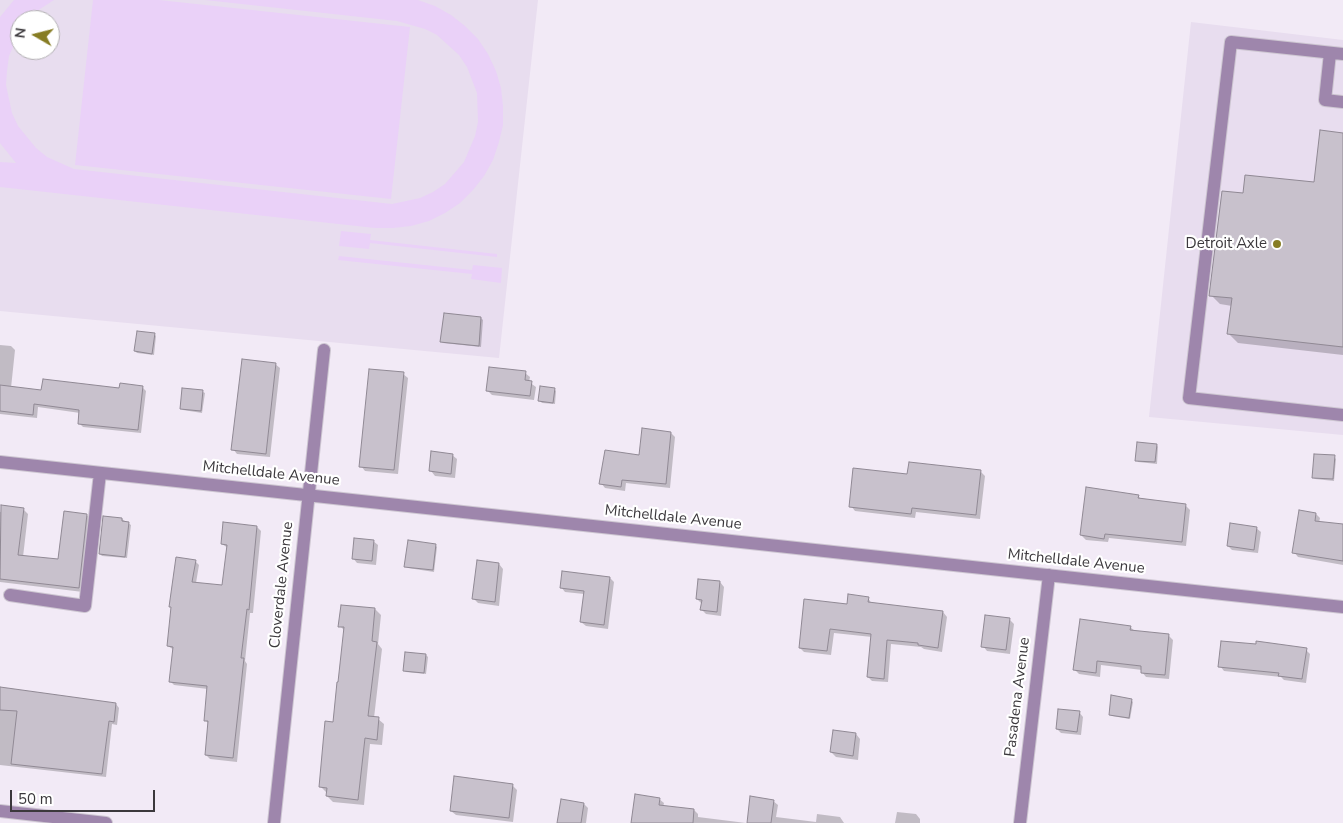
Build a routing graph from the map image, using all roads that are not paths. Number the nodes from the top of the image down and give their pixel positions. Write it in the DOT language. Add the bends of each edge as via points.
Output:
graph roads {
  1 [pos="1330,53"];
  2 [pos="1343,54"];
  3 [pos="1343,102"];
  4 [pos="324,350"];
  5 [pos="1343,415"];
  6 [pos="0,462"];
  7 [pos="100,473"];
  8 [pos="308,495"];
  9 [pos="1049,576"];
  10 [pos="10,595"];
  11 [pos="1343,608"];
  12 [pos="0,812"];
  13 [pos="106,823"];
  14 [pos="274,823"];
  15 [pos="1020,823"];
  1 -- 2 [label="street"];
  1 -- 3 [label="street" via="1325,100"];
  1 -- 5 [label="street" via="1230,42 1189,398"];
  4 -- 8 [label="street, Cloverdale Avenue"];
  6 -- 7 [label="street, Mitchelldale Avenue"];
  7 -- 8 [label="street, Mitchelldale Avenue"];
  7 -- 10 [label="street" via="85,606"];
  8 -- 9 [label="street, Mitchelldale Avenue"];
  8 -- 14 [label="street, Cloverdale Avenue"];
  9 -- 11 [label="street, Mitchelldale Avenue"];
  9 -- 15 [label="street, Pasadena Avenue"];
  12 -- 13 [label="street"];
}
